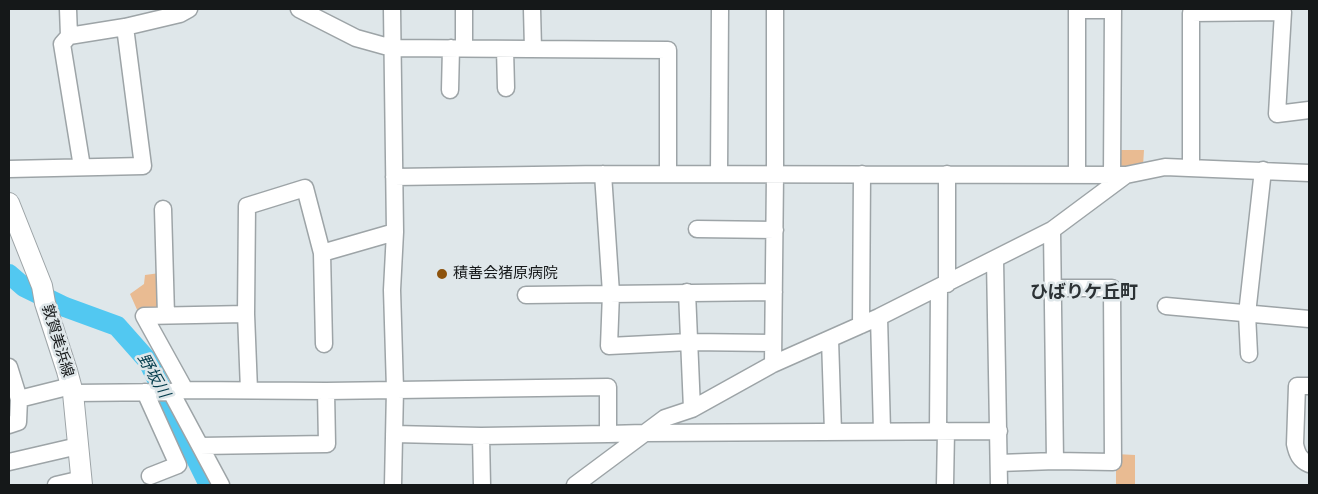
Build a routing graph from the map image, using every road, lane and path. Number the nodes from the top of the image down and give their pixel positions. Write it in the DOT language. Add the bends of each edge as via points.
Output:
graph roads {
  1 [pos="68,9"];
  2 [pos="189,9"];
  3 [pos="298,9"];
  4 [pos="392,9"];
  5 [pos="464,9"];
  6 [pos="532,9"];
  7 [pos="720,9"];
  8 [pos="775,9"];
  9 [pos="1113,9"];
  10 [pos="1077,10"];
  11 [pos="124,27"];
  12 [pos="69,36"];
  13 [pos="392,48"];
  14 [pos="457,48"];
  15 [pos="505,48"];
  16 [pos="532,49"];
  17 [pos="506,88"];
  18 [pos="450,90"];
  19 [pos="1309,110"];
  20 [pos="82,167"];
  21 [pos="1191,168"];
  22 [pos="9,169"];
  23 [pos="1263,170"];
  24 [pos="1309,173"];
  25 [pos="604,174"];
  26 [pos="668,174"];
  27 [pos="718,174"];
  28 [pos="776,174"];
  29 [pos="862,174"];
  30 [pos="947,174"];
  31 [pos="1077,175"];
  32 [pos="1119,175"];
  33 [pos="394,177"];
  34 [pos="9,203"];
  35 [pos="163,209"];
  36 [pos="697,229"];
  37 [pos="774,230"];
  38 [pos="1052,230"];
  39 [pos="395,232"];
  40 [pos="322,253"];
  41 [pos="994,260"];
  42 [pos="943,286"];
  43 [pos="1052,288"];
  44 [pos="687,292"];
  45 [pos="774,292"];
  46 [pos="610,293"];
  47 [pos="526,295"];
  48 [pos="1166,306"];
  49 [pos="246,314"];
  50 [pos="1247,314"];
  51 [pos="166,315"];
  52 [pos="879,317"];
  53 [pos="1309,319"];
  54 [pos="861,325"];
  55 [pos="830,339"];
  56 [pos="689,342"];
  57 [pos="773,343"];
  58 [pos="324,344"];
  59 [pos="1250,354"];
  60 [pos="773,364"];
  61 [pos="9,367"];
  62 [pos="1309,386"];
  63 [pos="394,389"];
  64 [pos="72,390"];
  65 [pos="249,390"];
  66 [pos="178,391"];
  67 [pos="326,391"];
  68 [pos="145,392"];
  69 [pos="19,399"];
  70 [pos="692,409"];
  71 [pos="9,425"];
  72 [pos="882,431"];
  73 [pos="942,431"];
  74 [pos="999,431"];
  75 [pos="833,432"];
  76 [pos="644,433"];
  77 [pos="394,434"];
  78 [pos="608,434"];
  79 [pos="481,436"];
  80 [pos="78,446"];
  81 [pos="200,446"];
  82 [pos="1056,461"];
  83 [pos="9,462"];
  84 [pos="999,463"];
  85 [pos="1309,464"];
  86 [pos="150,476"];
  87 [pos="82,482"];
  88 [pos="56,485"];
  89 [pos="221,485"];
  90 [pos="392,485"];
  91 [pos="482,485"];
  92 [pos="575,485"];
  93 [pos="945,485"];
  94 [pos="999,485"];
  1 -- 12 [label="street"];
  2 -- 11 [label="street"];
  3 -- 13 [label="street" via="356,38"];
  4 -- 13 [label="street"];
  5 -- 14 [label="street"];
  6 -- 16 [label="street"];
  7 -- 27 [label="street"];
  8 -- 28 [label="street"];
  9 -- 10 [label="street"];
  9 -- 32 [label="street"];
  10 -- 31 [label="street"];
  11 -- 12 [label="street"];
  11 -- 20 [label="street" via="143,166"];
  12 -- 20 [label="street" via="62,44"];
  13 -- 14 [label="street"];
  13 -- 33 [label="street"];
  14 -- 15 [label="street"];
  14 -- 18 [label="street"];
  15 -- 16 [label="street"];
  15 -- 17 [label="street"];
  16 -- 26 [label="street" via="668,50"];
  19 -- 21 [label="street" via="1277,114 1283,12 1191,13"];
  20 -- 22 [label="street"];
  21 -- 23 [label="street"];
  21 -- 32 [label="street" via="1165,167"];
  23 -- 24 [label="street"];
  23 -- 50 [label="street"];
  25 -- 26 [label="street"];
  25 -- 33 [label="street"];
  25 -- 46 [label="street"];
  26 -- 27 [label="street"];
  27 -- 28 [label="street"];
  28 -- 29 [label="street"];
  28 -- 37 [label="street"];
  29 -- 30 [label="street"];
  29 -- 54 [label="street"];
  30 -- 31 [label="street"];
  30 -- 42 [label="street"];
  31 -- 32 [label="street"];
  32 -- 38 [label="street"];
  33 -- 39 [label="street"];
  34 -- 64 [label="main road, 敦賀美浜線" via="42,286"];
  35 -- 51 [label="street"];
  36 -- 37 [label="street"];
  37 -- 45 [label="street"];
  38 -- 41 [label="street"];
  38 -- 43 [label="street"];
  39 -- 40 [label="street"];
  39 -- 63 [label="street" via="392,290"];
  40 -- 49 [label="street" via="305,188 246,206"];
  40 -- 58 [label="street"];
  41 -- 42 [label="street"];
  41 -- 74 [label="street"];
  42 -- 52 [label="street"];
  42 -- 73 [label="street"];
  43 -- 82 [label="street"];
  43 -- 82 [label="street" via="1112,288 1114,462"];
  44 -- 45 [label="street"];
  44 -- 46 [label="street"];
  44 -- 56 [label="street"];
  45 -- 57 [label="street"];
  46 -- 47 [label="street"];
  46 -- 56 [label="street" via="609,346"];
  48 -- 50 [label="street"];
  49 -- 51 [label="street"];
  49 -- 65 [label="street"];
  50 -- 53 [label="street"];
  50 -- 59 [label="street"];
  51 -- 66 [label="street" via="144,316"];
  52 -- 54 [label="street"];
  52 -- 72 [label="street"];
  54 -- 55 [label="street"];
  55 -- 60 [label="street"];
  55 -- 75 [label="street"];
  56 -- 57 [label="street"];
  56 -- 70 [label="street"];
  57 -- 60 [label="street"];
  60 -- 70 [label="street"];
  61 -- 69 [label="street"];
  62 -- 85 [label="street" via="1297,386 1295,444 1302,461"];
  63 -- 67 [label="street"];
  63 -- 77 [label="street"];
  63 -- 78 [label="street" via="608,387"];
  64 -- 68 [label="street"];
  64 -- 69 [label="street"];
  64 -- 80 [label="main road, 敦賀美浜線"];
  65 -- 66 [label="street"];
  65 -- 67 [label="street"];
  66 -- 68 [label="street"];
  66 -- 81 [label="street"];
  67 -- 81 [label="street" via="327,444"];
  68 -- 86 [label="street" via="178,465"];
  69 -- 71 [label="street" via="18,422"];
  70 -- 76 [label="street" via="664,418"];
  72 -- 73 [label="street"];
  72 -- 75 [label="street"];
  73 -- 74 [label="street"];
  73 -- 93 [label="street"];
  74 -- 84 [label="street"];
  75 -- 76 [label="street"];
  76 -- 78 [label="street"];
  76 -- 92 [label="street"];
  77 -- 79 [label="street"];
  77 -- 90 [label="street"];
  78 -- 79 [label="street"];
  79 -- 91 [label="street"];
  80 -- 83 [label="street"];
  80 -- 87 [label="main road, 敦賀美浜線"];
  81 -- 89 [label="street"];
  82 -- 84 [label="street"];
  84 -- 94 [label="street"];
  87 -- 88 [label="street"];
}
